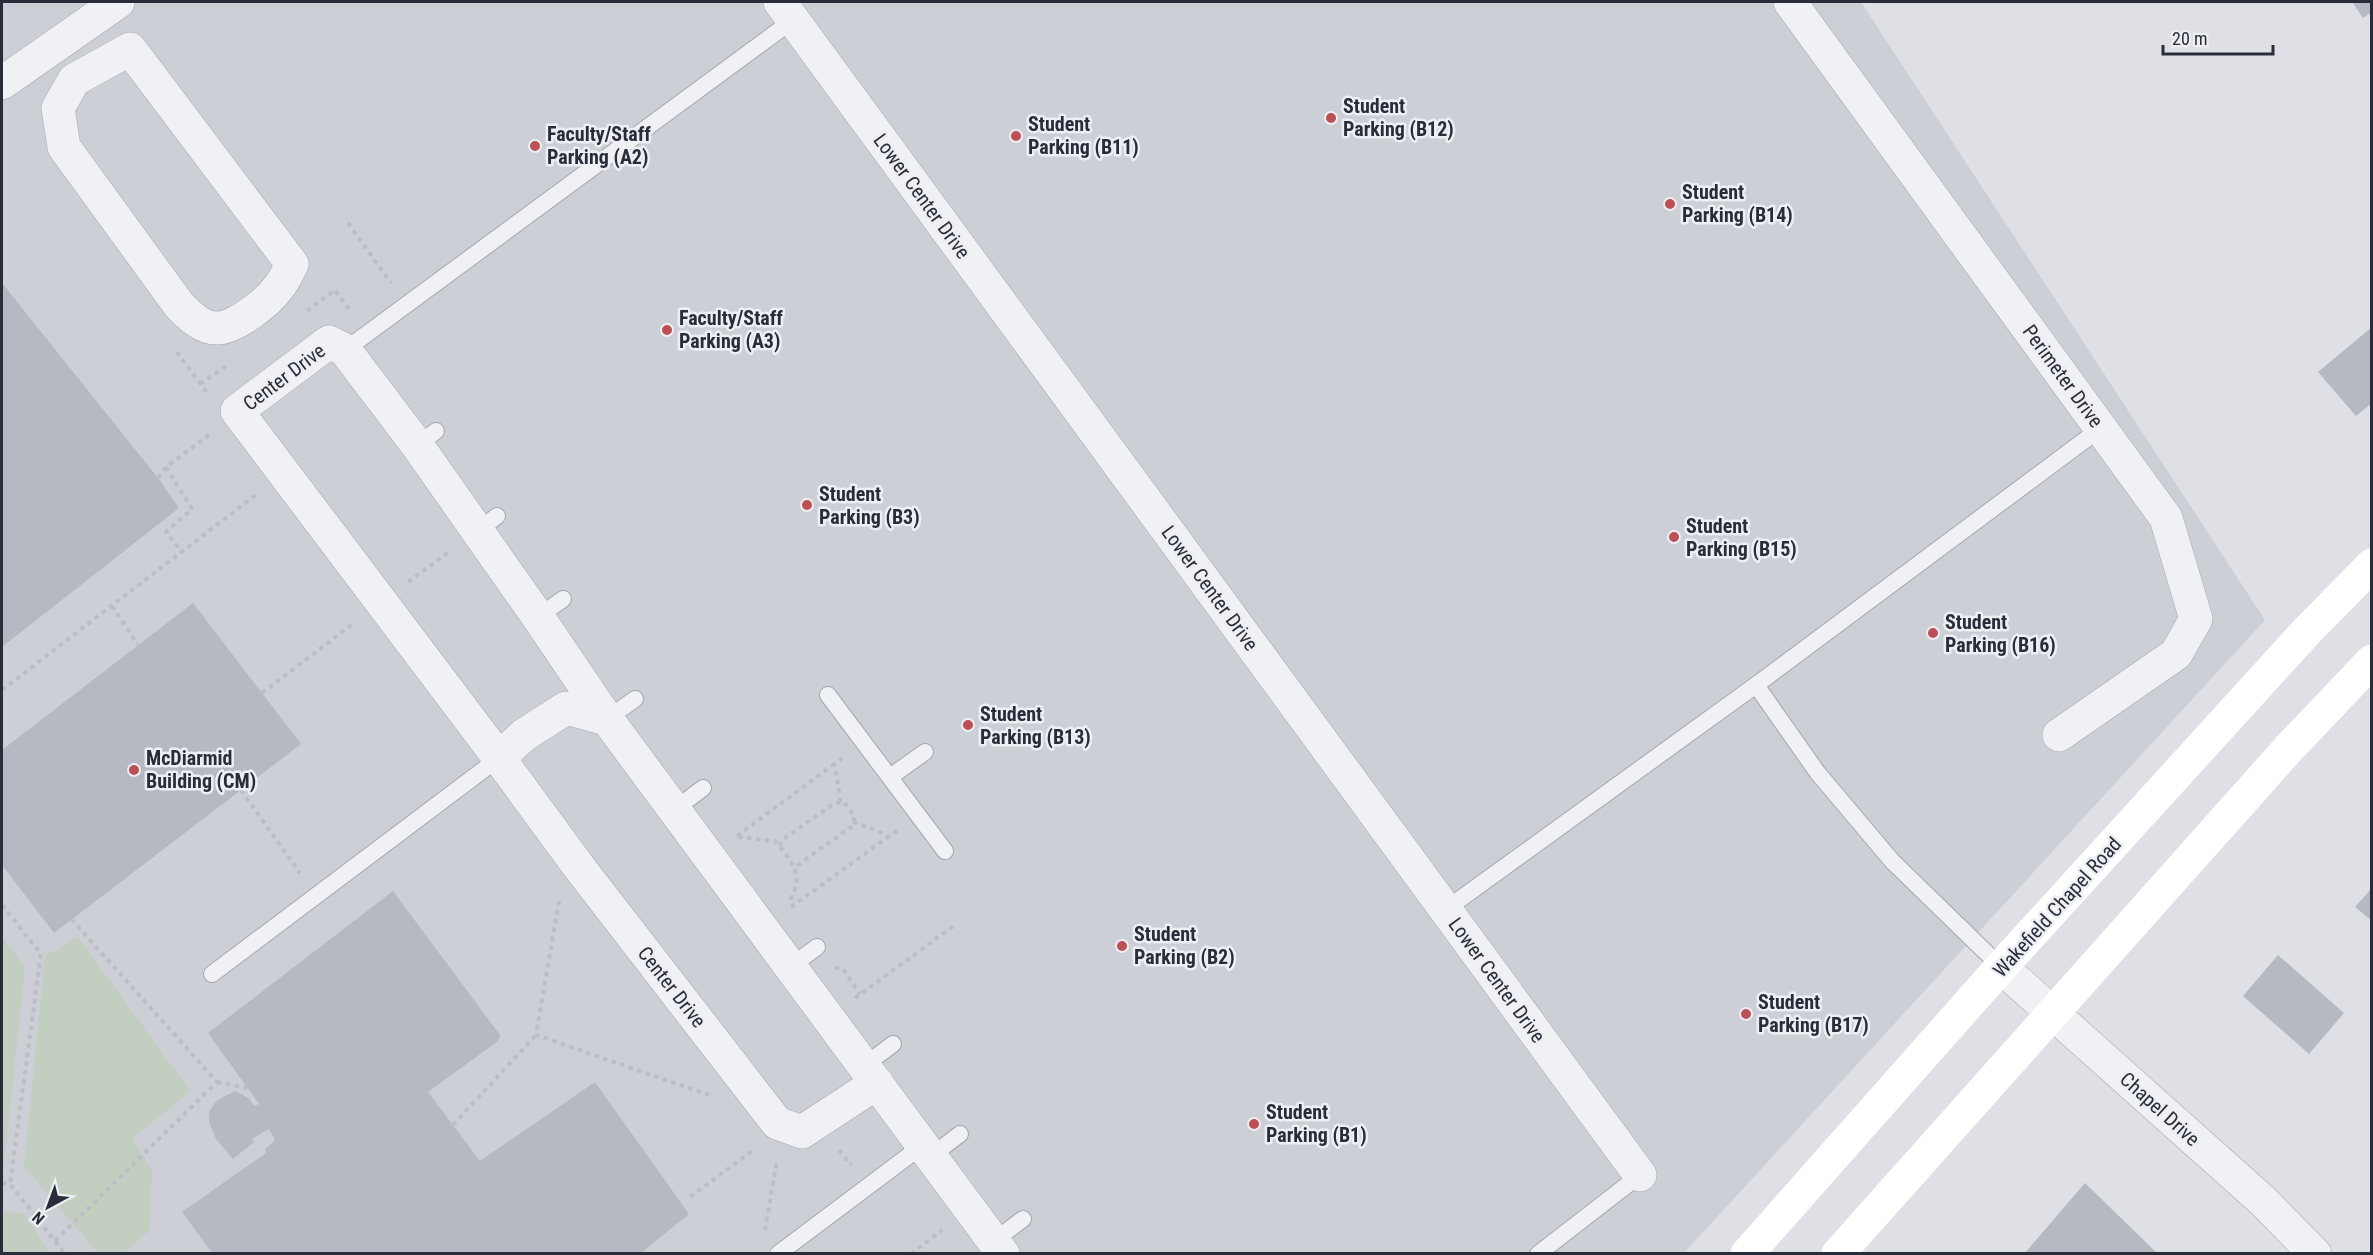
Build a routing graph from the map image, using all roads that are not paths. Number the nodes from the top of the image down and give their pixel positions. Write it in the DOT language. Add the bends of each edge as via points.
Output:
graph roads {
  1 [pos="1790,2"];
  2 [pos="112,6"];
  3 [pos="786,11"];
  4 [pos="130,49"];
  5 [pos="5,73"];
  6 [pos="58,108"];
  7 [pos="345,350"];
  8 [pos="2101,428"];
  9 [pos="2372,565"];
  10 [pos="2372,662"];
  11 [pos="1756,685"];
  12 [pos="828,695"];
  13 [pos="635,699"];
  14 [pos="607,719"];
  15 [pos="2059,735"];
  16 [pos="925,752"];
  17 [pos="499,758"];
  18 [pos="890,777"];
  19 [pos="703,788"];
  20 [pos="674,810"];
  21 [pos="945,851"];
  22 [pos="1445,910"];
  23 [pos="817,947"];
  24 [pos="790,967"];
  25 [pos="2001,967"];
  26 [pos="212,974"];
  27 [pos="2052,1013"];
  28 [pos="893,1044"];
  29 [pos="870,1074"];
  30 [pos="960,1134"];
  31 [pos="927,1151"];
  32 [pos="1640,1175"];
  33 [pos="1023,1219"];
  34 [pos="998,1247"];
  35 [pos="778,1254"];
  36 [pos="1538,1254"];
  37 [pos="1747,1254"];
  38 [pos="1838,1254"];
  39 [pos="2315,1254"];
  1 -- 8 [label="street, Perimeter Drive"];
  2 -- 4 [label="street"];
  2 -- 5 [label="street"];
  3 -- 7 [label="lane"];
  3 -- 22 [label="street, Lower Center Drive"];
  4 -- 6 [label="street" via="74,80"];
  4 -- 6 [label="street" via="292,264 270,298 232,325 216,329 190,315 64,147"];
  5 -- 6 [label="street"];
  7 -- 14 [label="street, Center Drive" via="427,438 551,608"];
  7 -- 17 [label="street, Center Drive" via="329,342 237,411"];
  8 -- 11 [label="lane"];
  8 -- 15 [label="street, Perimeter Drive" via="2166,518 2196,619 2176,654"];
  9 -- 25 [label="main road, Wakefield Chapel Road" via="2307,631"];
  10 -- 27 [label="main road" via="2289,748"];
  11 -- 22 [label="lane"];
  11 -- 25 [label="lane" via="1816,772 1892,861"];
  12 -- 18 [label="lane"];
  13 -- 14 [label="lane"];
  14 -- 17 [label="street" via="566,708 524,735"];
  14 -- 20 [label="street, Center Drive"];
  16 -- 18 [label="lane"];
  17 -- 26 [label="lane"];
  17 -- 29 [label="street, Center Drive" via="777,1123 802,1132"];
  18 -- 21 [label="lane"];
  19 -- 20 [label="lane"];
  20 -- 24 [label="street, Center Drive"];
  22 -- 32 [label="street, Lower Center Drive"];
  23 -- 24 [label="lane"];
  24 -- 29 [label="street, Center Drive"];
  25 -- 27 [label="street, Chapel Drive"];
  25 -- 37 [label="main road, Wakefield Chapel Road"];
  27 -- 38 [label="main road"];
  27 -- 39 [label="street, Chapel Drive" via="2263,1201"];
  28 -- 29 [label="lane"];
  29 -- 31 [label="street, Center Drive"];
  30 -- 31 [label="lane"];
  31 -- 34 [label="street, Center Drive"];
  31 -- 35 [label="lane"];
  32 -- 36 [label="lane"];
  33 -- 34 [label="lane"];
}
